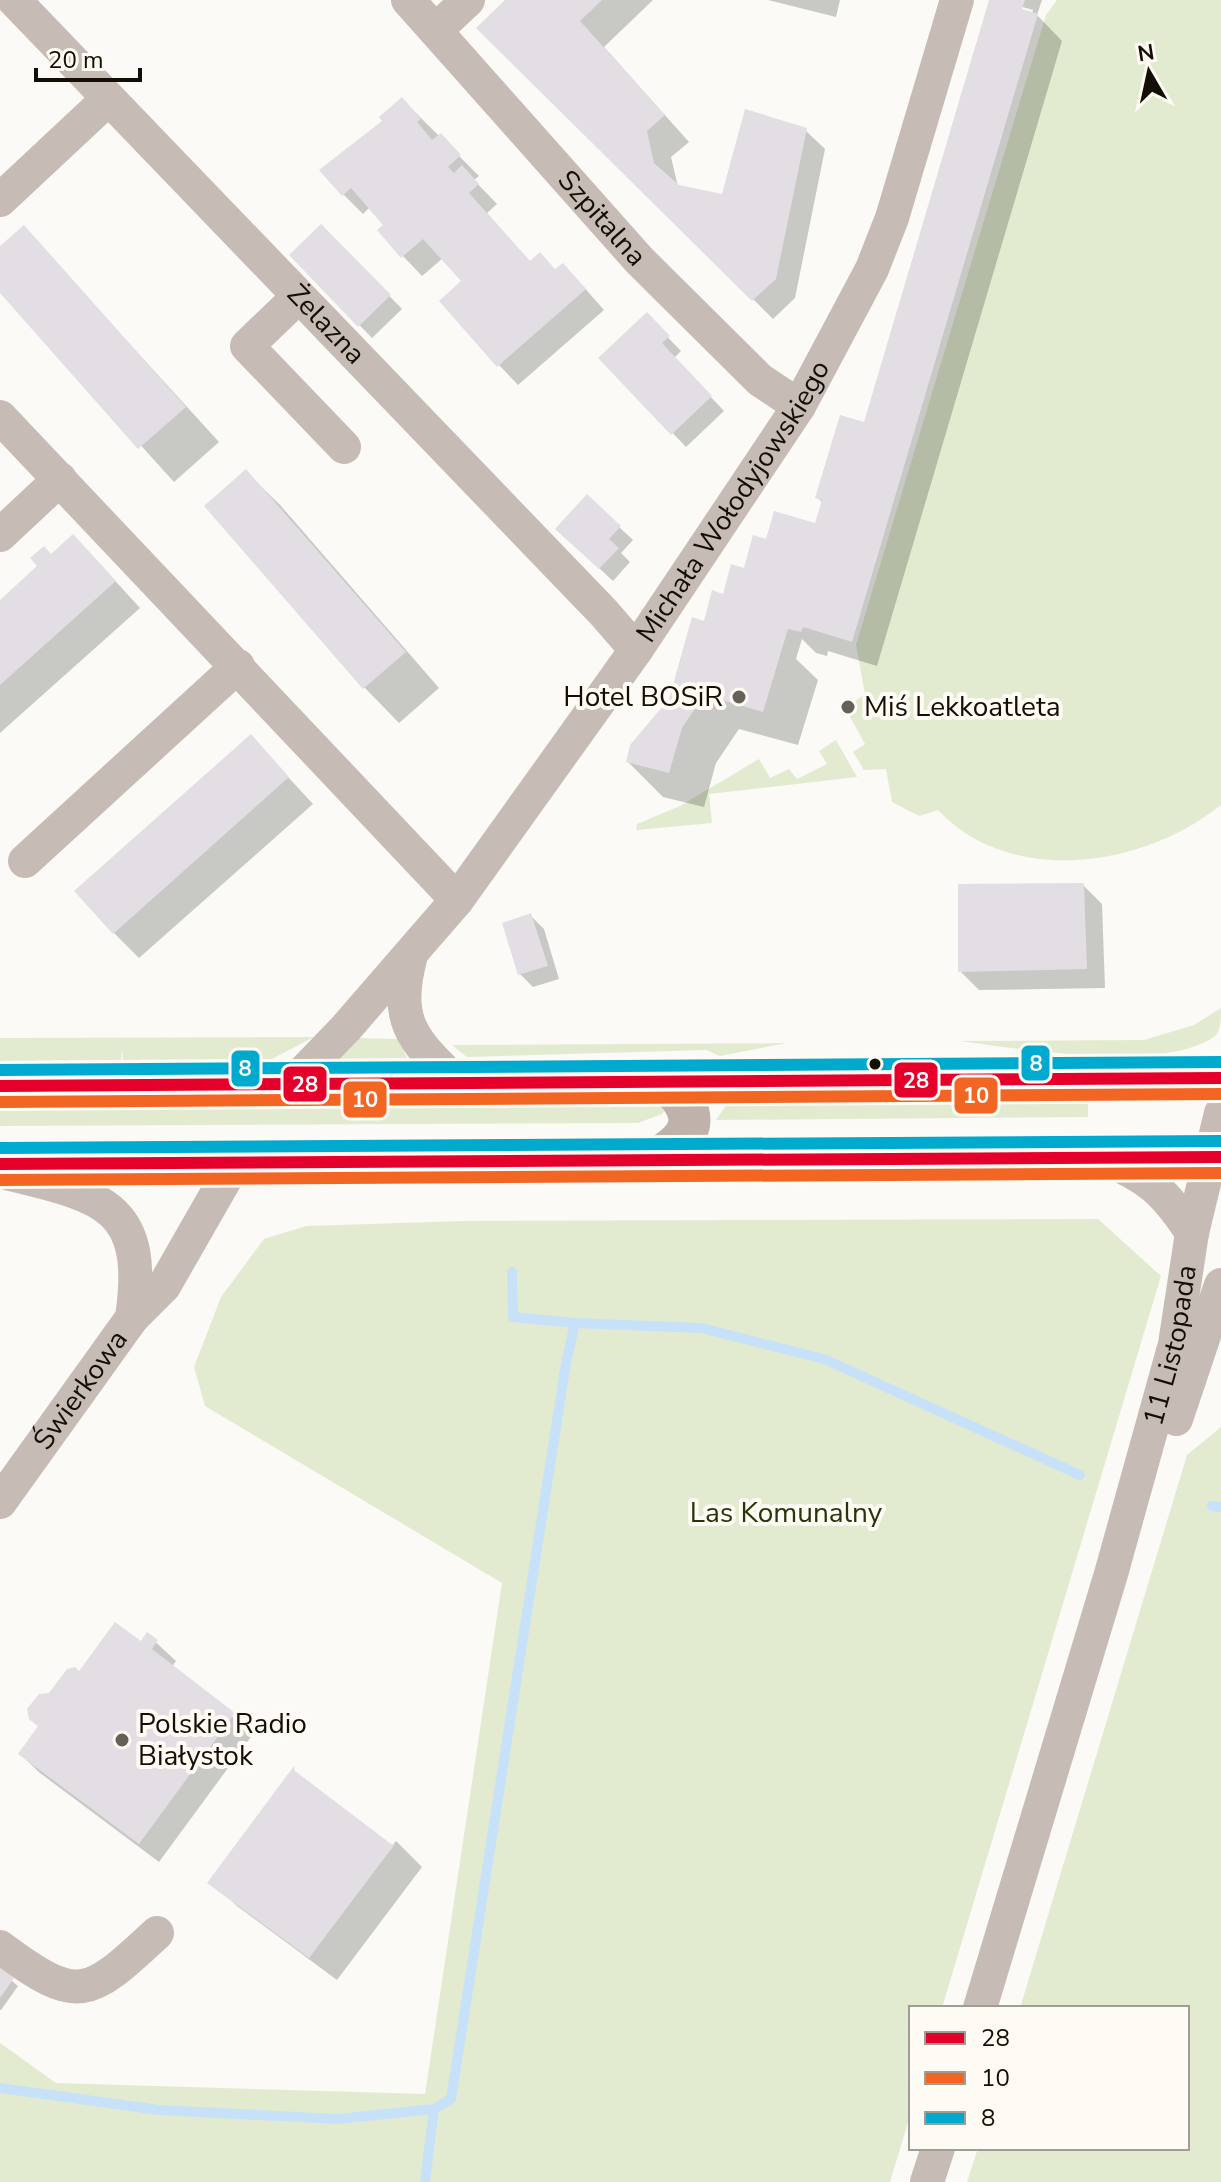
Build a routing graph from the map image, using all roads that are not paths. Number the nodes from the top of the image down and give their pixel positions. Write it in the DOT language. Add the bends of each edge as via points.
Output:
graph roads {
  1 [pos="14,0"];
  2 [pos="468,0"];
  3 [pos="957,0"];
  4 [pos="420,10"];
  5 [pos="107,100"];
  6 [pos="0,200"];
  7 [pos="297,298"];
  8 [pos="799,406"];
  9 [pos="0,417"];
  10 [pos="344,447"];
  11 [pos="60,479"];
  12 [pos="0,535"];
  13 [pos="636,650"];
  14 [pos="238,666"];
  15 [pos="25,861"];
  16 [pos="457,900"];
  17 [pos="412,951"];
  18 [pos="1221,1078"];
  19 [pos="663,1080"];
  20 [pos="456,1082"];
  21 [pos="291,1085"];
  22 [pos="0,1086"];
  23 [pos="1221,1113"];
  24 [pos="1215,1157"];
  25 [pos="1101,1158"];
  26 [pos="652,1161"];
  27 [pos="235,1162"];
  28 [pos="0,1164"];
  29 [pos="0,1171"];
  30 [pos="1192,1233"];
  31 [pos="1221,1285"];
  32 [pos="132,1318"];
  33 [pos="0,1502"];
  34 [pos="1111,1574"];
  35 [pos="157,1933"];
  36 [pos="0,1947"];
  37 [pos="981,2006"];
  38 [pos="937,2150"];
  39 [pos="927,2182"];
  1 -- 5 [label="street, Żelazna"];
  2 -- 4 [label="street"];
  3 -- 8 [label="street, Michała Wołodyjowskiego" via="892,218 872,269"];
  4 -- 8 [label="street, Szpitalna" via="640,261 760,380"];
  5 -- 6 [label="street"];
  5 -- 7 [label="street, Żelazna"];
  7 -- 10 [label="street" via="247,346"];
  7 -- 13 [label="street, Żelazna"];
  8 -- 13 [label="street, Michała Wołodyjowskiego"];
  9 -- 11 [label="street"];
  11 -- 12 [label="street"];
  11 -- 14 [label="street"];
  13 -- 16 [label="street, Michała Wołodyjowskiego"];
  14 -- 15 [label="street"];
  14 -- 16 [label="street"];
  16 -- 17 [label="street, Michała Wołodyjowskiego"];
  17 -- 20 [label="street, Michała Wołodyjowskiego" via="402,991 405,1014 431,1058"];
  17 -- 21 [label="street, Michała Wołodyjowskiego"];
  18 -- 19 [label="main road"];
  19 -- 20 [label="main road"];
  19 -- 26 [label="main road" via="681,1094 690,1112 689,1131 676,1149"];
  20 -- 21 [label="main road"];
  21 -- 22 [label="main road"];
  23 -- 24 [label="street, 11 Listopada"];
  24 -- 25 [label="main road"];
  24 -- 30 [label="street, 11 Listopada"];
  25 -- 26 [label="main road"];
  25 -- 30 [label="street" via="1149,1181 1170,1199"];
  26 -- 27 [label="main road"];
  27 -- 28 [label="main road"];
  27 -- 32 [label="street, Świerkowa" via="164,1286"];
  29 -- 32 [label="street, Świerkowa" via="83,1194 117,1216 131,1234 137,1280"];
  30 -- 34 [label="street, 11 Listopada" via="1175,1344"];
  31 -- 34 [label="street, 11 Listopada" via="1174,1426"];
  32 -- 33 [label="street, Świerkowa"];
  34 -- 37 [label="street, 11 Listopada"];
  35 -- 36 [label="street" via="108,1978 88,1986 44,1980"];
  38 -- 39 [label="street"];
}
